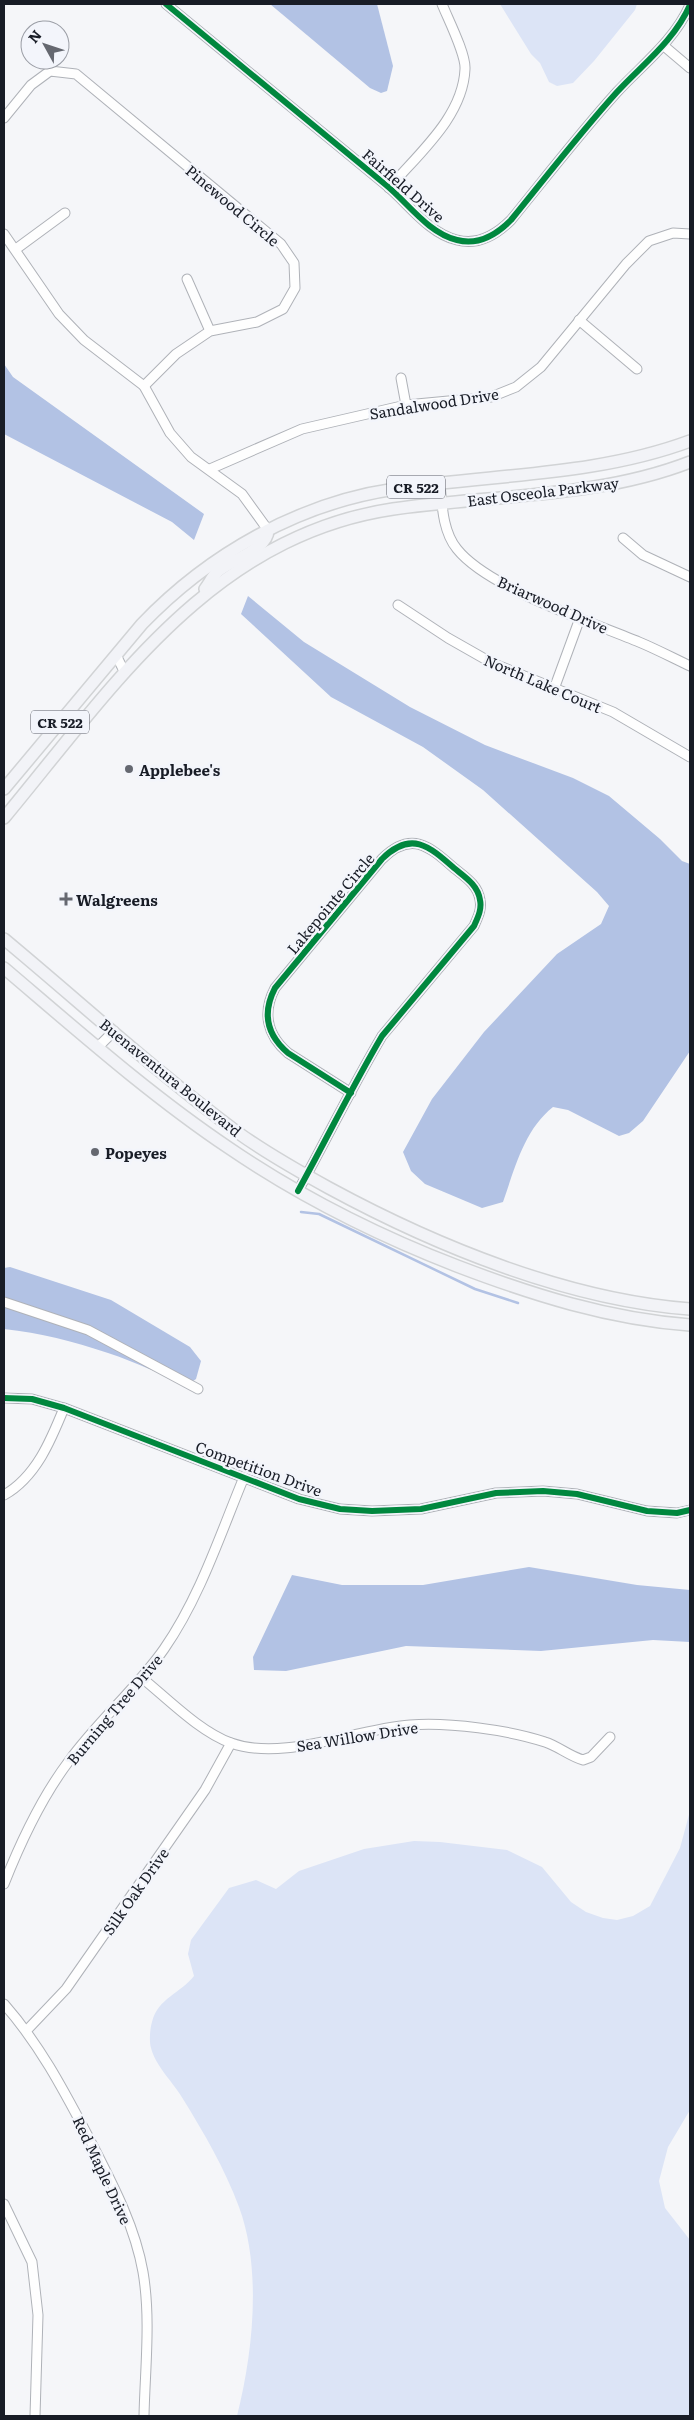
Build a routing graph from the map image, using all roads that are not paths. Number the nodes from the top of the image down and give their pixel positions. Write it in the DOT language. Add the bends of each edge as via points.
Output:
graph roads {
  1 [pos="166,4"];
  2 [pos="442,4"];
  3 [pos="690,5"];
  4 [pos="664,46"];
  5 [pos="690,68"];
  6 [pos="4,118"];
  7 [pos="389,188"];
  8 [pos="64,213"];
  9 [pos="4,234"];
  10 [pos="690,234"];
  11 [pos="16,249"];
  12 [pos="187,279"];
  13 [pos="579,320"];
  14 [pos="210,331"];
  15 [pos="637,369"];
  16 [pos="401,378"];
  17 [pos="144,386"];
  18 [pos="406,405"];
  19 [pos="690,441"];
  20 [pos="690,462"];
  21 [pos="210,470"];
  22 [pos="440,484"];
  23 [pos="442,503"];
  24 [pos="268,530"];
  25 [pos="623,538"];
  26 [pos="690,577"];
  27 [pos="198,598"];
  28 [pos="398,605"];
  29 [pos="580,618"];
  30 [pos="116,655"];
  31 [pos="690,666"];
  32 [pos="125,672"];
  33 [pos="554,689"];
  34 [pos="690,757"];
  35 [pos="4,790"];
  36 [pos="4,818"];
  37 [pos="4,939"];
  38 [pos="4,968"];
  39 [pos="114,1031"];
  40 [pos="98,1047"];
  41 [pos="351,1093"];
  42 [pos="306,1176"];
  43 [pos="298,1191"];
  44 [pos="4,1302"];
  45 [pos="690,1309"];
  46 [pos="690,1326"];
  47 [pos="198,1389"];
  48 [pos="4,1398"];
  49 [pos="64,1408"];
  50 [pos="244,1477"];
  51 [pos="4,1495"];
  52 [pos="690,1510"];
  53 [pos="142,1678"];
  54 [pos="610,1737"];
  55 [pos="231,1743"];
  56 [pos="4,1884"];
  57 [pos="4,2004"];
  58 [pos="27,2030"];
  59 [pos="4,2204"];
  60 [pos="35,2416"];
  61 [pos="144,2416"];
  1 -- 7 [label="street, Fairfield Drive"];
  2 -- 7 [label="street, Fairfield Drive" via="466,68 458,103 443,126"];
  3 -- 4 [label="street, Fairfield Drive" via="682,25"];
  4 -- 5 [label="street"];
  4 -- 7 [label="street, Fairfield Drive" via="616,92 511,220 491,236 465,242 448,237"];
  6 -- 14 [label="street, Pinewood Circle" via="30,85 50,71 76,74 281,244 294,262 295,288 284,308 257,322"];
  8 -- 11 [label="street"];
  9 -- 11 [label="street"];
  10 -- 13 [label="street, Sandalwood Drive" via="674,233 649,241"];
  11 -- 17 [label="street" via="59,314 84,340"];
  12 -- 14 [label="street"];
  13 -- 15 [label="street"];
  13 -- 18 [label="street, Sandalwood Drive" via="541,367 516,387 490,397"];
  14 -- 17 [label="street, Pinewood Circle" via="176,354"];
  16 -- 18 [label="street"];
  17 -- 21 [label="street" via="170,433 191,457"];
  18 -- 21 [label="street, Sandalwood Drive" via="302,429"];
  19 -- 22 [label="main road, East Osceola Parkway / CR 522" via="661,452 607,464"];
  20 -- 23 [label="main road, East Osceola Parkway / CR 522" via="622,482"];
  21 -- 24 [label="street" via="242,494"];
  22 -- 23 [label="street, Briarwood Drive"];
  22 -- 24 [label="main road, East Osceola Parkway / CR 522" via="360,496 324,506"];
  23 -- 27 [label="main road, East Osceola Parkway / CR 522" via="390,510 305,534 252,560"];
  23 -- 29 [label="street, Briarwood Drive" via="452,541 465,558 526,595"];
  24 -- 27 [label="main road" via="266,539 259,546 217,572"];
  24 -- 30 [label="main road, East Osceola Parkway / CR 522" via="229,551 165,599"];
  25 -- 26 [label="street" via="643,555"];
  27 -- 32 [label="main road, East Osceola Parkway / CR 522"];
  28 -- 33 [label="street, North Lake Court" via="492,663"];
  29 -- 31 [label="street, Briarwood Drive"];
  29 -- 33 [label="street"];
  30 -- 32 [label="street"];
  30 -- 35 [label="main road, East Osceola Parkway / CR 522"];
  32 -- 36 [label="main road, East Osceola Parkway / CR 522"];
  33 -- 34 [label="street, North Lake Court" via="613,712"];
  37 -- 39 [label="main road, Buenaventura Boulevard"];
  38 -- 40 [label="main road, Buenaventura Boulevard"];
  39 -- 40 [label="street"];
  39 -- 42 [label="main road, Buenaventura Boulevard" via="239,1134"];
  40 -- 43 [label="main road, Buenaventura Boulevard" via="202,1129"];
  41 -- 41 [label="street, Lakepointe Circle" via="382,1036 474,926 480,911 475,886 434,851 420,844 398,846 382,859 275,988 267,1008 269,1027 279,1046"];
  41 -- 42 [label="street, Lakepointe Circle"];
  42 -- 43 [label="street, Lakepointe Circle"];
  42 -- 45 [label="main road, Buenaventura Boulevard" via="447,1245 508,1267 570,1287 639,1303"];
  43 -- 46 [label="main road, Buenaventura Boulevard" via="371,1230 502,1283 633,1319"];
  44 -- 47 [label="street" via="88,1330"];
  48 -- 49 [label="street, Competition Drive" via="32,1399"];
  49 -- 50 [label="street, Competition Drive"];
  49 -- 51 [label="street" via="42,1457"];
  50 -- 52 [label="street, Competition Drive" via="298,1499 356,1510 421,1509 496,1493 543,1491 577,1494 647,1511 677,1513"];
  50 -- 53 [label="street, Burning Tree Drive" via="196,1594 165,1648"];
  53 -- 55 [label="street, Sea Willow Drive" via="207,1730"];
  53 -- 56 [label="street, Burning Tree Drive" via="69,1760 38,1808"];
  54 -- 55 [label="street, Sea Willow Drive" via="592,1757 583,1760 547,1742 445,1725 410,1725 266,1750"];
  55 -- 58 [label="street, Silk Oak Drive" via="205,1790 66,1989"];
  57 -- 58 [label="street, Red Maple Drive"];
  58 -- 61 [label="street, Red Maple Drive" via="57,2077 126,2213 143,2271 147,2324"];
  59 -- 60 [label="street" via="32,2262 38,2315"];
}
